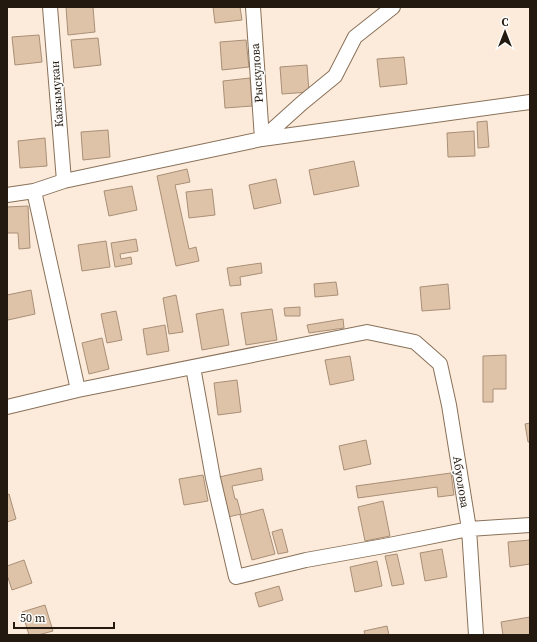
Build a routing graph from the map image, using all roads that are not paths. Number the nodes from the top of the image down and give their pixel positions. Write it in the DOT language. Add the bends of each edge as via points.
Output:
graph roads {
  1 [pos="50,7"];
  2 [pos="253,7"];
  3 [pos="393,7"];
  4 [pos="530,102"];
  5 [pos="262,139"];
  6 [pos="64,181"];
  7 [pos="34,190"];
  8 [pos="7,195"];
  9 [pos="193,367"];
  10 [pos="78,390"];
  11 [pos="7,406"];
  12 [pos="530,525"];
  13 [pos="469,529"];
  14 [pos="476,635"];
  1 -- 6 [label="street, Кажымукан"];
  2 -- 5 [label="street, Рыскулова"];
  3 -- 5 [label="street" via="355,37 335,76"];
  4 -- 5 [label="street"];
  5 -- 6 [label="street"];
  6 -- 7 [label="street"];
  7 -- 8 [label="street"];
  7 -- 10 [label="street"];
  9 -- 10 [label="street"];
  9 -- 13 [label="street, Абуолова" via="367,332 415,342 440,364"];
  9 -- 13 [label="street" via="213,478 236,577 306,560"];
  10 -- 11 [label="street"];
  12 -- 13 [label="street"];
  13 -- 14 [label="street, Абуолова"];
}
